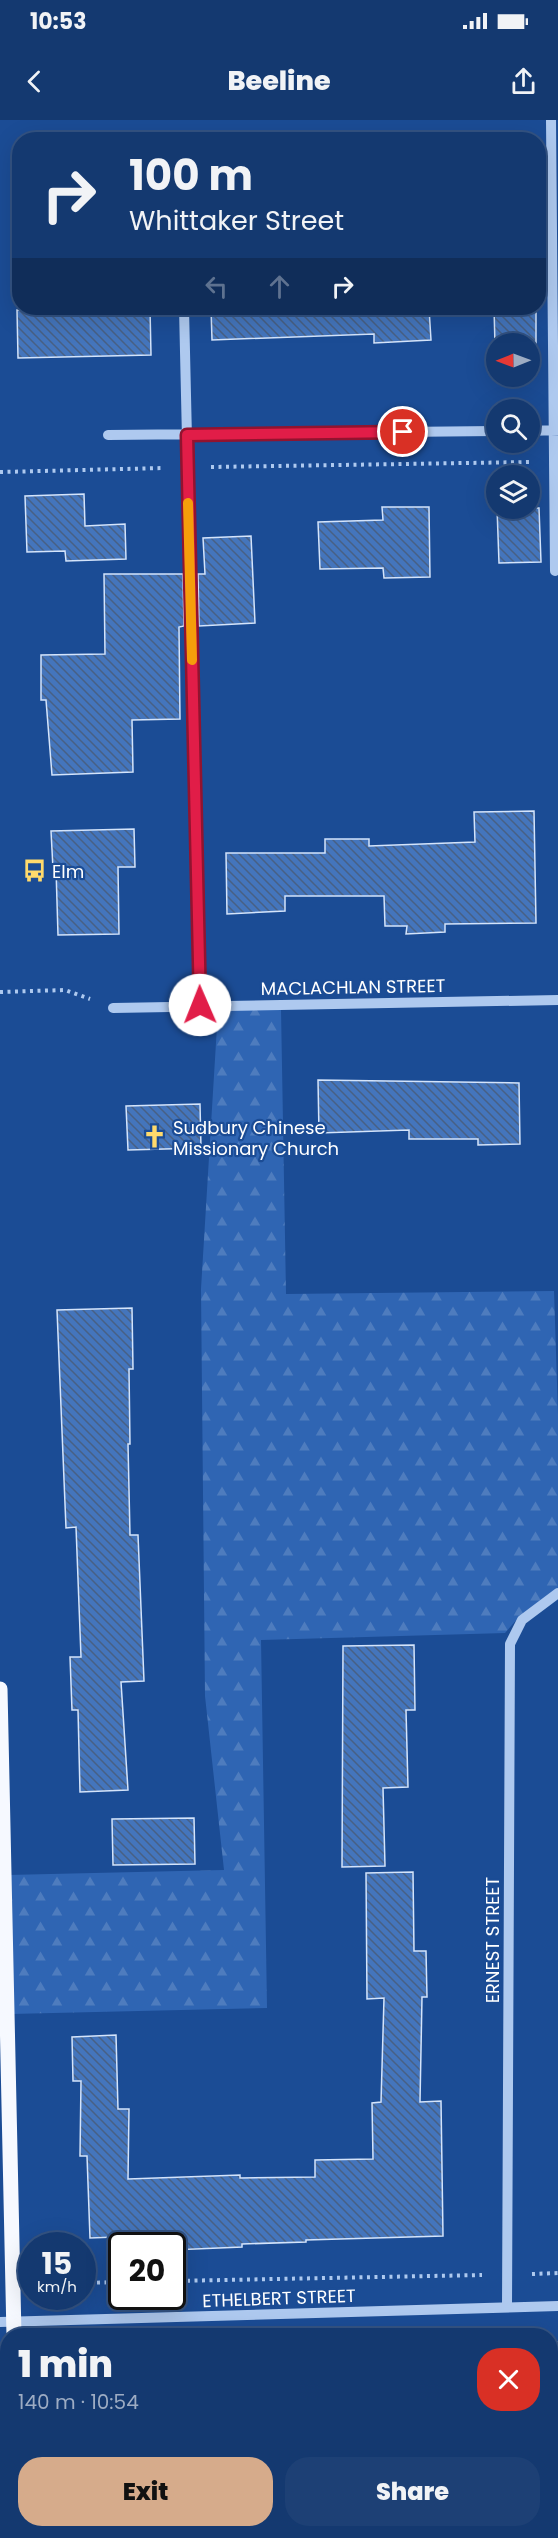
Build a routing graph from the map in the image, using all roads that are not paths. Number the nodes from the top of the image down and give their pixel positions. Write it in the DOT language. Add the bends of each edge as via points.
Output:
graph roads {
  1 [pos="551,120"];
  2 [pos="184,315"];
  3 [pos="556,430"];
  4 [pos="486,431"];
  5 [pos="540,431"];
  6 [pos="108,435"];
  7 [pos="187,435"];
  8 [pos="555,571"];
  9 [pos="558,1000"];
  10 [pos="200,1005"];
  11 [pos="113,1008"];
  12 [pos="558,1593"];
  13 [pos="0,1689"];
  14 [pos="558,2306"];
  15 [pos="507,2307"];
  16 [pos="9,2326"];
  1 -- 3 [label="street"];
  2 -- 7 [label="street"];
  3 -- 5 [label="street"];
  3 -- 8 [label="street"];
  4 -- 7 [label="street"];
  6 -- 7 [label="street"];
  7 -- 10 [label="street"];
  9 -- 10 [label="street, MACLACHLAN STREET"];
  10 -- 11 [label="street, MACLACHLAN STREET"];
  12 -- 15 [label="street, ERNEST STREET" via="522,1620 510,1644"];
  13 -- 16 [label="main road"];
  14 -- 15 [label="street, ETHELBERT STREET"];
  15 -- 16 [label="street, ETHELBERT STREET"];
}
